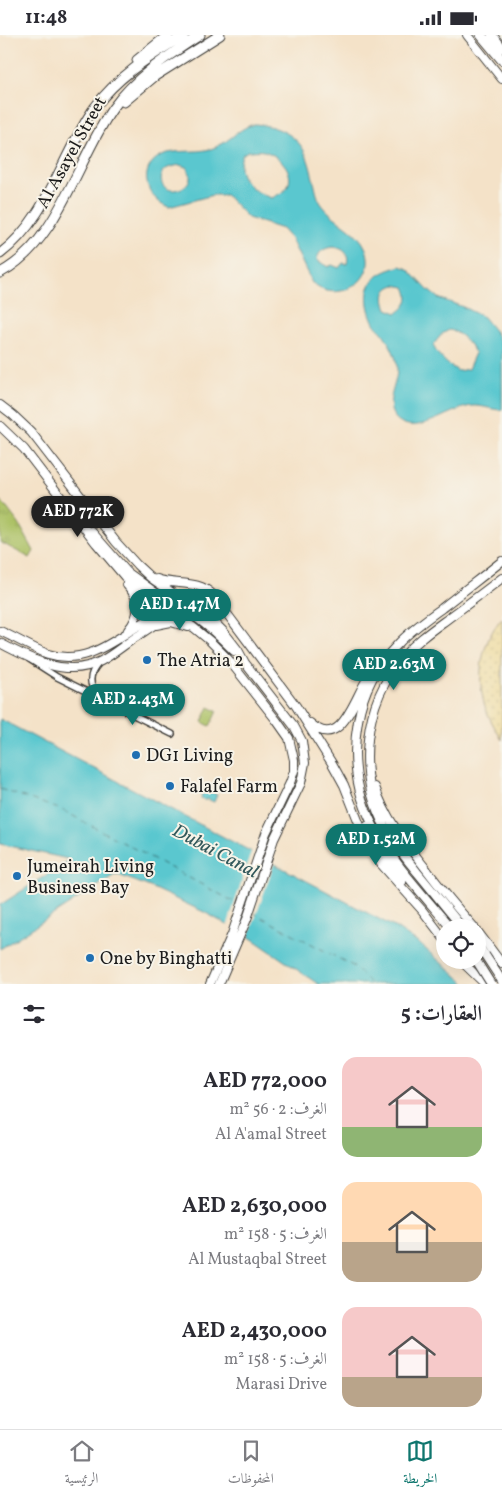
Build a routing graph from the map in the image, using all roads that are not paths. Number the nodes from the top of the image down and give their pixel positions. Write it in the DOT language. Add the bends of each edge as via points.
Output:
graph roads {
  1 [pos="168,35"];
  2 [pos="184,35"];
  3 [pos="200,35"];
  4 [pos="220,35"];
  5 [pos="467,35"];
  6 [pos="481,35"];
  7 [pos="492,35"];
  8 [pos="502,48"];
  9 [pos="502,60"];
  10 [pos="126,74"];
  11 [pos="502,79"];
  12 [pos="105,120"];
  13 [pos="0,254"];
  14 [pos="1,273"];
  15 [pos="0,405"];
  16 [pos="0,426"];
  17 [pos="78,520"];
  18 [pos="96,543"];
  19 [pos="502,561"];
  20 [pos="144,572"];
  21 [pos="502,578"];
  22 [pos="164,587"];
  23 [pos="175,595"];
  24 [pos="215,599"];
  25 [pos="169,608"];
  26 [pos="206,617"];
  27 [pos="149,628"];
  28 [pos="0,631"];
  29 [pos="202,634"];
  30 [pos="122,637"];
  31 [pos="0,643"];
  32 [pos="24,655"];
  33 [pos="100,661"];
  34 [pos="245,663"];
  35 [pos="382,663"];
  36 [pos="102,700"];
  37 [pos="302,716"];
  38 [pos="172,735"];
  39 [pos="367,753"];
  40 [pos="365,810"];
  41 [pos="422,910"];
  42 [pos="443,919"];
  43 [pos="455,919"];
  44 [pos="467,919"];
  45 [pos="436,928"];
  46 [pos="486,943"];
  47 [pos="486,957"];
  48 [pos="500,961"];
  49 [pos="469,969"];
  50 [pos="482,969"];
  51 [pos="478,978"];
  52 [pos="502,981"];
  53 [pos="210,984"];
  54 [pos="219,984"];
  55 [pos="485,984"];
  56 [pos="491,984"];
  1 -- 10 [label="main road"];
  2 -- 10 [label="main road, Al Asayel Street"];
  3 -- 12 [label="main road, Al Asayel Street" via="147,71 128,89"];
  4 -- 12 [label="main road" via="148,81"];
  5 -- 11 [label="street"];
  6 -- 9 [label="main road"];
  7 -- 8 [label="main road"];
  10 -- 13 [label="main road, Al Asayel Street" via="89,117 36,216"];
  12 -- 14 [label="main road, Al Asayel Street" via="48,226 33,246"];
  15 -- 20 [label="street" via="30,432 116,542"];
  16 -- 17 [label="street" via="24,449"];
  17 -- 18 [label="street"];
  17 -- 22 [label="street" via="132,577 164,599 169,595"];
  18 -- 25 [label="street" via="128,581"];
  18 -- 30 [label="street" via="137,599 136,616"];
  19 -- 35 [label="street" via="416,627"];
  20 -- 22 [label="street"];
  20 -- 24 [label="street" via="165,582 199,585"];
  21 -- 39 [label="street" via="424,636 396,665 377,700"];
  22 -- 23 [label="street"];
  23 -- 25 [label="street"];
  23 -- 26 [label="street"];
  24 -- 26 [label="street" via="205,596 200,601"];
  24 -- 37 [label="street"];
  25 -- 27 [label="street"];
  25 -- 29 [label="street"];
  25 -- 30 [label="street"];
  25 -- 34 [label="street" via="195,617"];
  26 -- 34 [label="street" via="229,637"];
  27 -- 29 [label="street" via="162,623 176,623"];
  27 -- 33 [label="street"];
  28 -- 30 [label="street" via="48,654 69,657 90,654"];
  29 -- 53 [label="street" via="228,659 282,727 294,760 294,771 266,833 232,934"];
  31 -- 32 [label="street"];
  32 -- 33 [label="street" via="62,667"];
  32 -- 36 [label="street" via="42,669"];
  33 -- 36 [label="street" via="90,680 93,690"];
  34 -- 54 [label="street" via="290,721 302,741 305,758 299,789 274,839 247,919"];
  35 -- 37 [label="street" via="365,681 348,717 338,727 329,731 318,729"];
  35 -- 40 [label="street" via="366,694 355,739 356,773"];
  36 -- 38 [label="street"];
  37 -- 41 [label="street" via="338,774 377,858 390,877"];
  39 -- 43 [label="street" via="371,793 386,830"];
  39 -- 44 [label="street" via="377,795 393,827"];
  40 -- 41 [label="street" via="365,821 375,843"];
  40 -- 42 [label="street" via="386,849"];
  41 -- 45 [label="street"];
  46 -- 48 [label="street"];
  47 -- 52 [label="street, bridge"];
  48 -- 51 [label="street" via="492,977"];
  49 -- 51 [label="street"];
  50 -- 56 [label="street, bridge"];
  51 -- 55 [label="street"];
}
